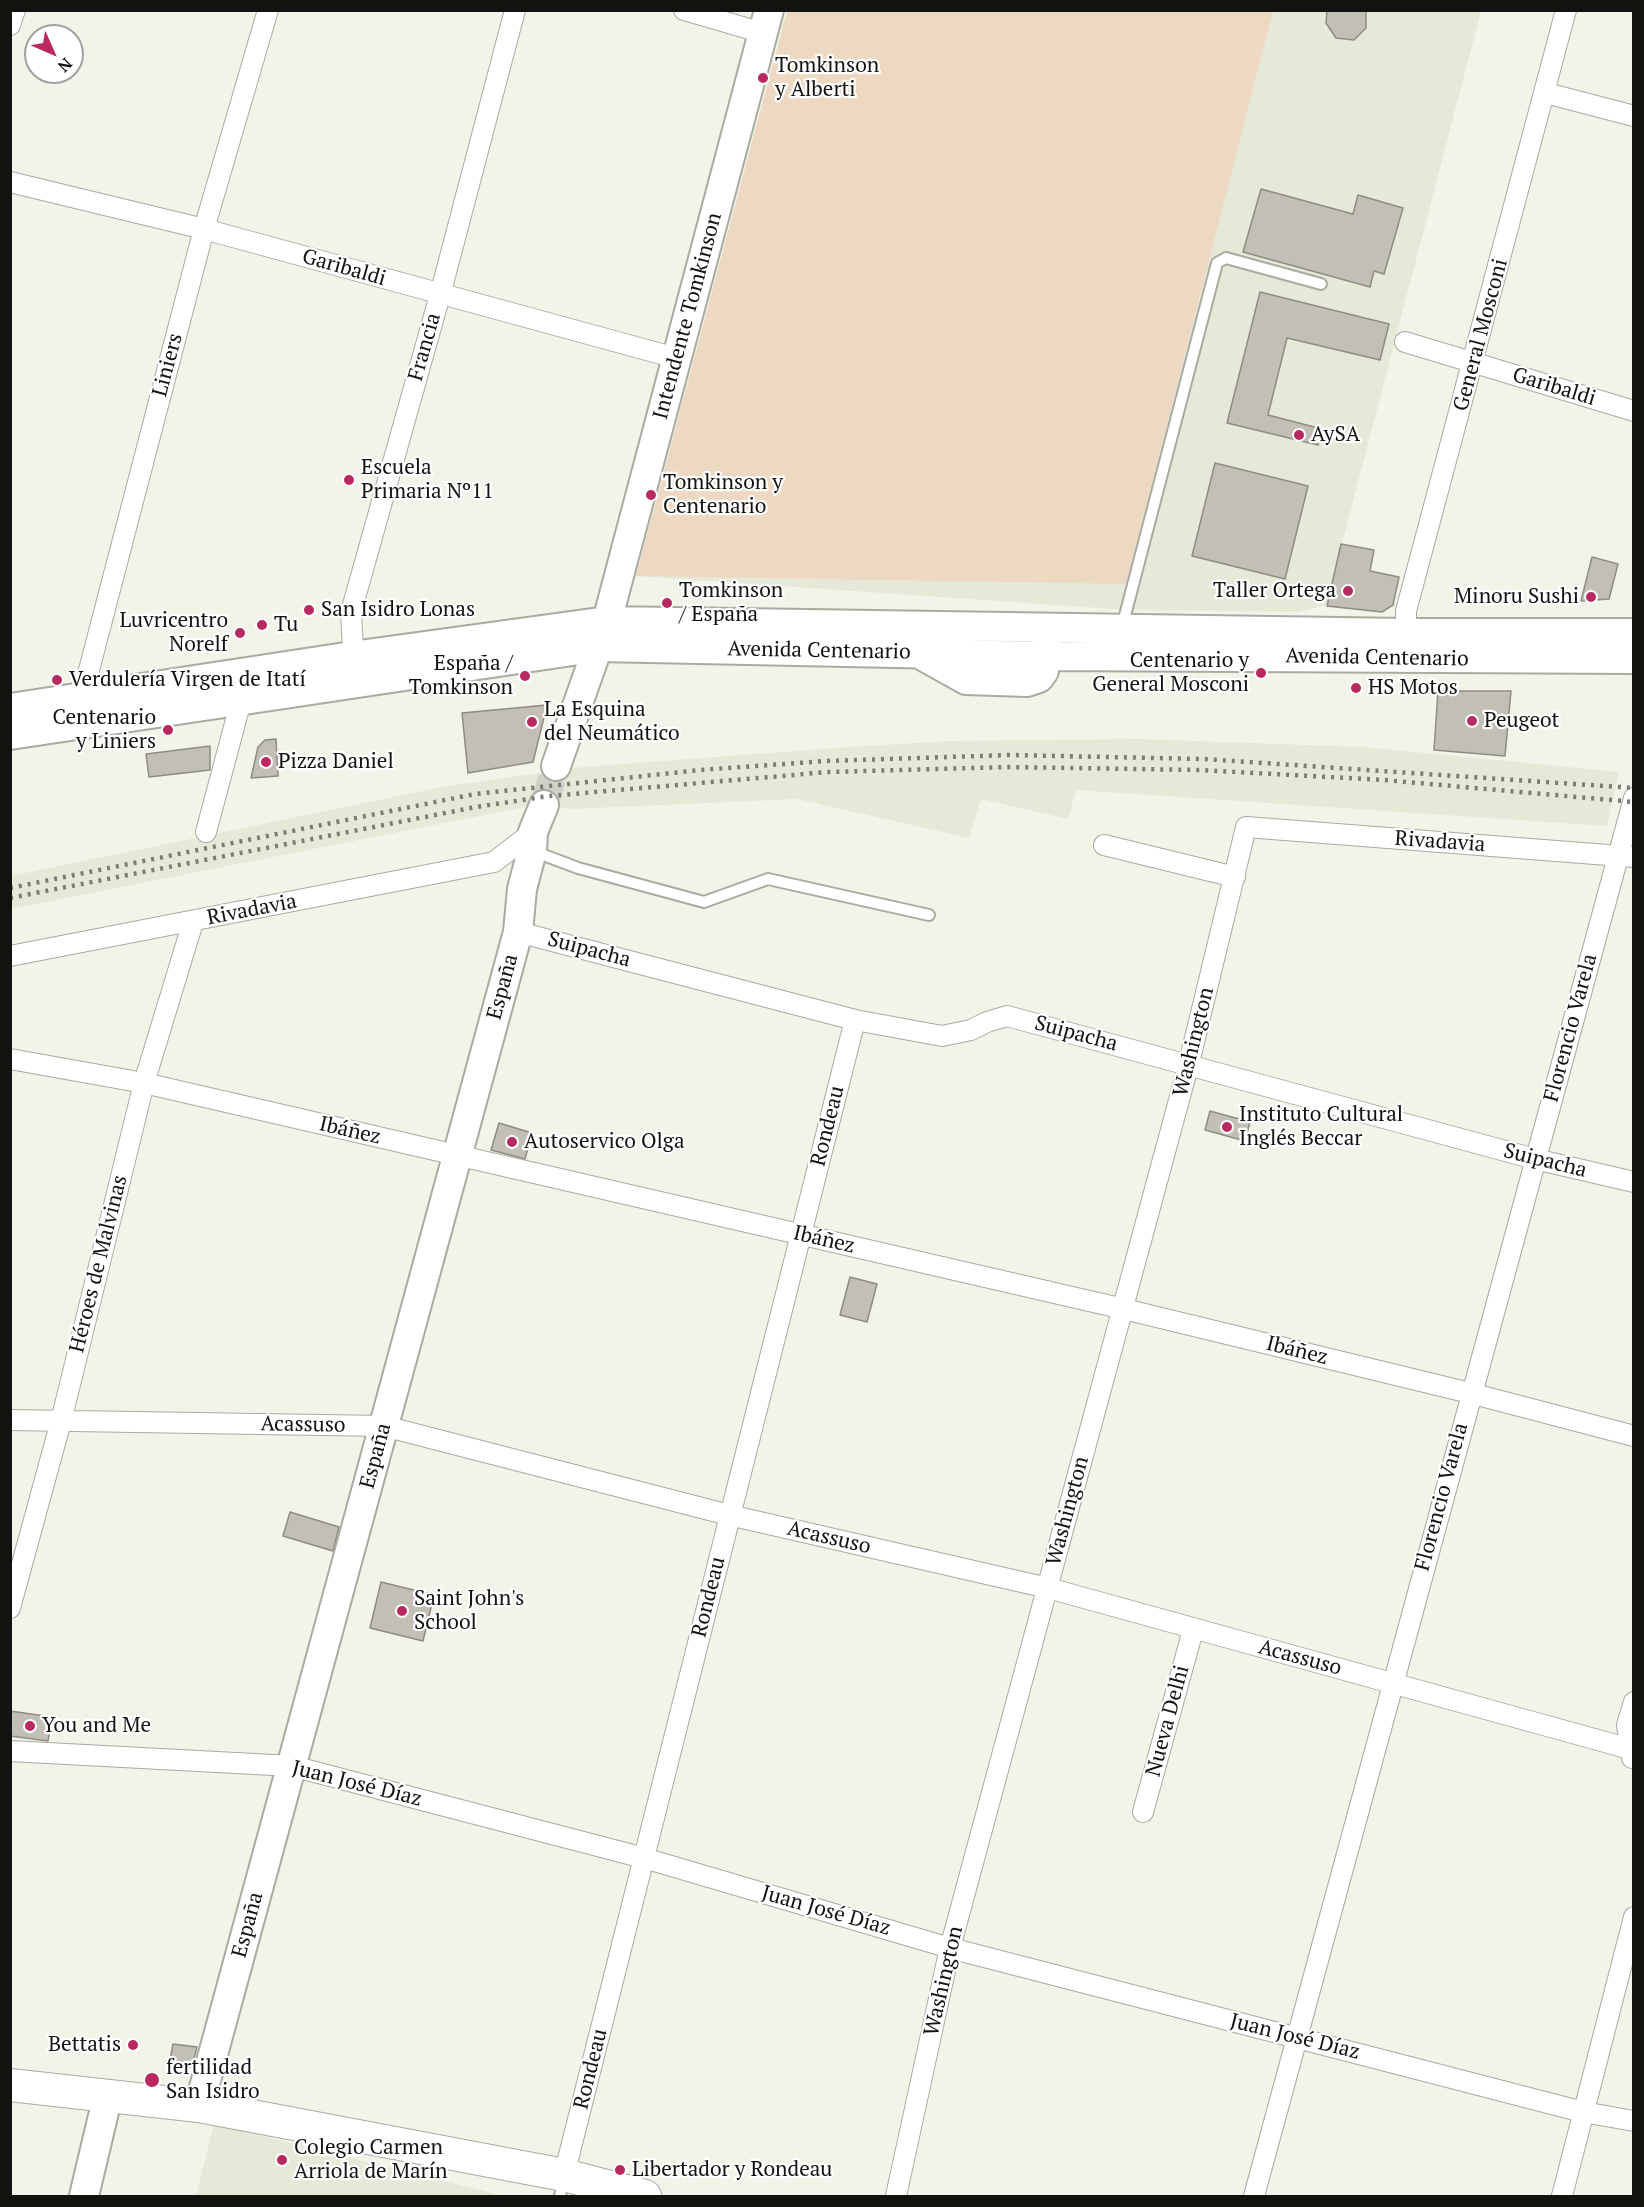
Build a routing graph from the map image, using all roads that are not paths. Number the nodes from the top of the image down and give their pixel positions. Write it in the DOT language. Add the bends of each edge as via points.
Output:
graph roads {
  1 [pos="15,10"];
  2 [pos="268,10"];
  3 [pos="515,10"];
  4 [pos="684,10"];
  5 [pos="1566,10"];
  6 [pos="766,22"];
  7 [pos="10,25"];
  8 [pos="1546,93"];
  9 [pos="1634,116"];
  10 [pos="10,182"];
  11 [pos="204,229"];
  12 [pos="1321,284"];
  13 [pos="440,295"];
  14 [pos="1405,342"];
  15 [pos="676,358"];
  16 [pos="1474,363"];
  17 [pos="1634,411"];
  18 [pos="1046,627"];
  19 [pos="1122,627"];
  20 [pos="1634,633"];
  21 [pos="603,634"];
  22 [pos="1406,646"];
  23 [pos="352,656"];
  24 [pos="1044,656"];
  25 [pos="1634,659"];
  26 [pos="357,685"];
  27 [pos="241,701"];
  28 [pos="10,708"];
  29 [pos="91,710"];
  30 [pos="10,735"];
  31 [pos="556,766"];
  32 [pos="1634,798"];
  33 [pos="544,805"];
  34 [pos="1246,827"];
  35 [pos="206,832"];
  36 [pos="533,842"];
  37 [pos="1104,845"];
  38 [pos="1626,857"];
  39 [pos="494,862"];
  40 [pos="1235,877"];
  41 [pos="522,889"];
  42 [pos="929,915"];
  43 [pos="193,922"];
  44 [pos="518,932"];
  45 [pos="10,956"];
  46 [pos="855,1020"];
  47 [pos="10,1059"];
  48 [pos="1189,1063"];
  49 [pos="144,1083"];
  50 [pos="457,1155"];
  51 [pos="1535,1159"];
  52 [pos="1634,1182"];
  53 [pos="800,1234"];
  54 [pos="1124,1309"];
  55 [pos="1470,1393"];
  56 [pos="10,1420"];
  57 [pos="61,1421"];
  58 [pos="384,1426"];
  59 [pos="1634,1437"];
  60 [pos="729,1515"];
  61 [pos="1048,1588"];
  62 [pos="10,1608"];
  63 [pos="1193,1630"];
  64 [pos="1392,1683"];
  65 [pos="1634,1702"];
  66 [pos="10,1751"];
  67 [pos="1632,1754"];
  68 [pos="292,1766"];
  69 [pos="1143,1812"];
  70 [pos="644,1858"];
  71 [pos="1634,1917"];
  72 [pos="950,1948"];
  73 [pos="1297,2038"];
  74 [pos="10,2085"];
  75 [pos="108,2095"];
  76 [pos="199,2106"];
  77 [pos="1583,2112"];
  78 [pos="1634,2121"];
  79 [pos="562,2186"];
  80 [pos="84,2196"];
  81 [pos="645,2196"];
  82 [pos="896,2196"];
  83 [pos="1254,2196"];
  84 [pos="1562,2196"];
  1 -- 7 [label="street"];
  2 -- 11 [label="street, Liniers"];
  3 -- 13 [label="street, Francia"];
  4 -- 6 [label="street"];
  5 -- 8 [label="street, General Mosconi"];
  6 -- 15 [label="main road, Intendente Tomkinson"];
  8 -- 9 [label="street"];
  8 -- 16 [label="street, General Mosconi"];
  10 -- 11 [label="street, Garibaldi"];
  11 -- 13 [label="street, Garibaldi"];
  11 -- 29 [label="street, Liniers" via="89,670"];
  12 -- 19 [label="lane" via="1226,258 1216,263"];
  13 -- 15 [label="street, Garibaldi"];
  13 -- 23 [label="street, Francia" via="351,612"];
  14 -- 16 [label="street, Garibaldi"];
  15 -- 21 [label="main road, Intendente Tomkinson"];
  16 -- 17 [label="street, Garibaldi"];
  16 -- 22 [label="street, General Mosconi" via="1406,611"];
  18 -- 19 [label="main road, Avenida Centenario"];
  18 -- 21 [label="main road, Avenida Centenario"];
  18 -- 24 [label="main road"];
  19 -- 22 [label="main road, Avenida Centenario"];
  20 -- 22 [label="main road, Avenida Centenario"];
  21 -- 23 [label="main road, Avenida Centenario"];
  21 -- 24 [label="main road, Avenida Centenario" via="918,653 966,680 1027,682 1039,678 1044,671"];
  21 -- 26 [label="main road, Avenida Centenario"];
  21 -- 31 [label="main road"];
  22 -- 24 [label="main road, Avenida Centenario"];
  22 -- 25 [label="main road, Avenida Centenario"];
  23 -- 26 [label="street, Francia"];
  23 -- 29 [label="main road, Avenida Centenario"];
  26 -- 27 [label="main road, Avenida Centenario"];
  27 -- 29 [label="main road, Avenida Centenario"];
  27 -- 35 [label="street"];
  28 -- 29 [label="main road, Avenida Centenario"];
  29 -- 30 [label="main road, Avenida Centenario"];
  32 -- 38 [label="street, Florencio Varela"];
  33 -- 36 [label="main road, España"];
  34 -- 38 [label="street, Rivadavia"];
  34 -- 40 [label="street, Washington"];
  36 -- 39 [label="street, Rivadavia"];
  36 -- 41 [label="main road, España"];
  36 -- 42 [label="lane" via="578,868 704,902 768,879"];
  37 -- 40 [label="street"];
  38 -- 51 [label="street, Florencio Varela"];
  39 -- 41 [label="street" via="515,874"];
  39 -- 43 [label="street, Rivadavia"];
  40 -- 48 [label="street, Washington"];
  41 -- 44 [label="main road, España"];
  43 -- 45 [label="street, Rivadavia"];
  43 -- 49 [label="street, Héroes de Malvinas"];
  44 -- 46 [label="street, Suipacha"];
  44 -- 50 [label="main road, España"];
  46 -- 48 [label="street, Suipacha" via="942,1036 1007,1016"];
  46 -- 53 [label="street, Rondeau"];
  47 -- 49 [label="street, Ibáñez"];
  48 -- 51 [label="street, Suipacha"];
  48 -- 54 [label="street, Washington"];
  49 -- 50 [label="street, Ibáñez"];
  49 -- 57 [label="street, Héroes de Malvinas"];
  50 -- 53 [label="street, Ibáñez"];
  50 -- 58 [label="main road, España"];
  51 -- 52 [label="street, Suipacha"];
  51 -- 55 [label="street, Florencio Varela"];
  53 -- 54 [label="street, Ibáñez"];
  53 -- 60 [label="street, Rondeau"];
  54 -- 55 [label="street, Ibáñez"];
  54 -- 61 [label="street, Washington"];
  55 -- 59 [label="street, Ibáñez"];
  55 -- 64 [label="street, Florencio Varela"];
  56 -- 57 [label="street, Acassuso"];
  57 -- 58 [label="street, Acassuso"];
  57 -- 62 [label="street, Héroes de Malvinas"];
  58 -- 60 [label="street, Acassuso"];
  58 -- 68 [label="main road, España"];
  60 -- 61 [label="street, Acassuso"];
  60 -- 70 [label="street, Rondeau"];
  61 -- 63 [label="street, Acassuso"];
  61 -- 72 [label="street, Washington"];
  63 -- 64 [label="street, Acassuso"];
  63 -- 69 [label="street, Nueva Delhi"];
  64 -- 67 [label="street, Acassuso"];
  64 -- 73 [label="street, Florencio Varela"];
  65 -- 67 [label="street" via="1628,1725"];
  66 -- 68 [label="street, Juan José Díaz"];
  68 -- 70 [label="street, Juan José Díaz"];
  68 -- 76 [label="main road, España"];
  70 -- 72 [label="street, Juan José Díaz"];
  70 -- 79 [label="street, Rondeau"];
  71 -- 77 [label="street"];
  72 -- 73 [label="street, Juan José Díaz"];
  72 -- 82 [label="street, Washington"];
  73 -- 77 [label="street, Juan José Díaz"];
  73 -- 83 [label="street, Florencio Varela"];
  74 -- 75 [label="main road"];
  75 -- 76 [label="main road"];
  75 -- 80 [label="main road"];
  76 -- 79 [label="main road"];
  77 -- 78 [label="street, Juan José Díaz"];
  77 -- 84 [label="street"];
  79 -- 81 [label="main road"];
}
